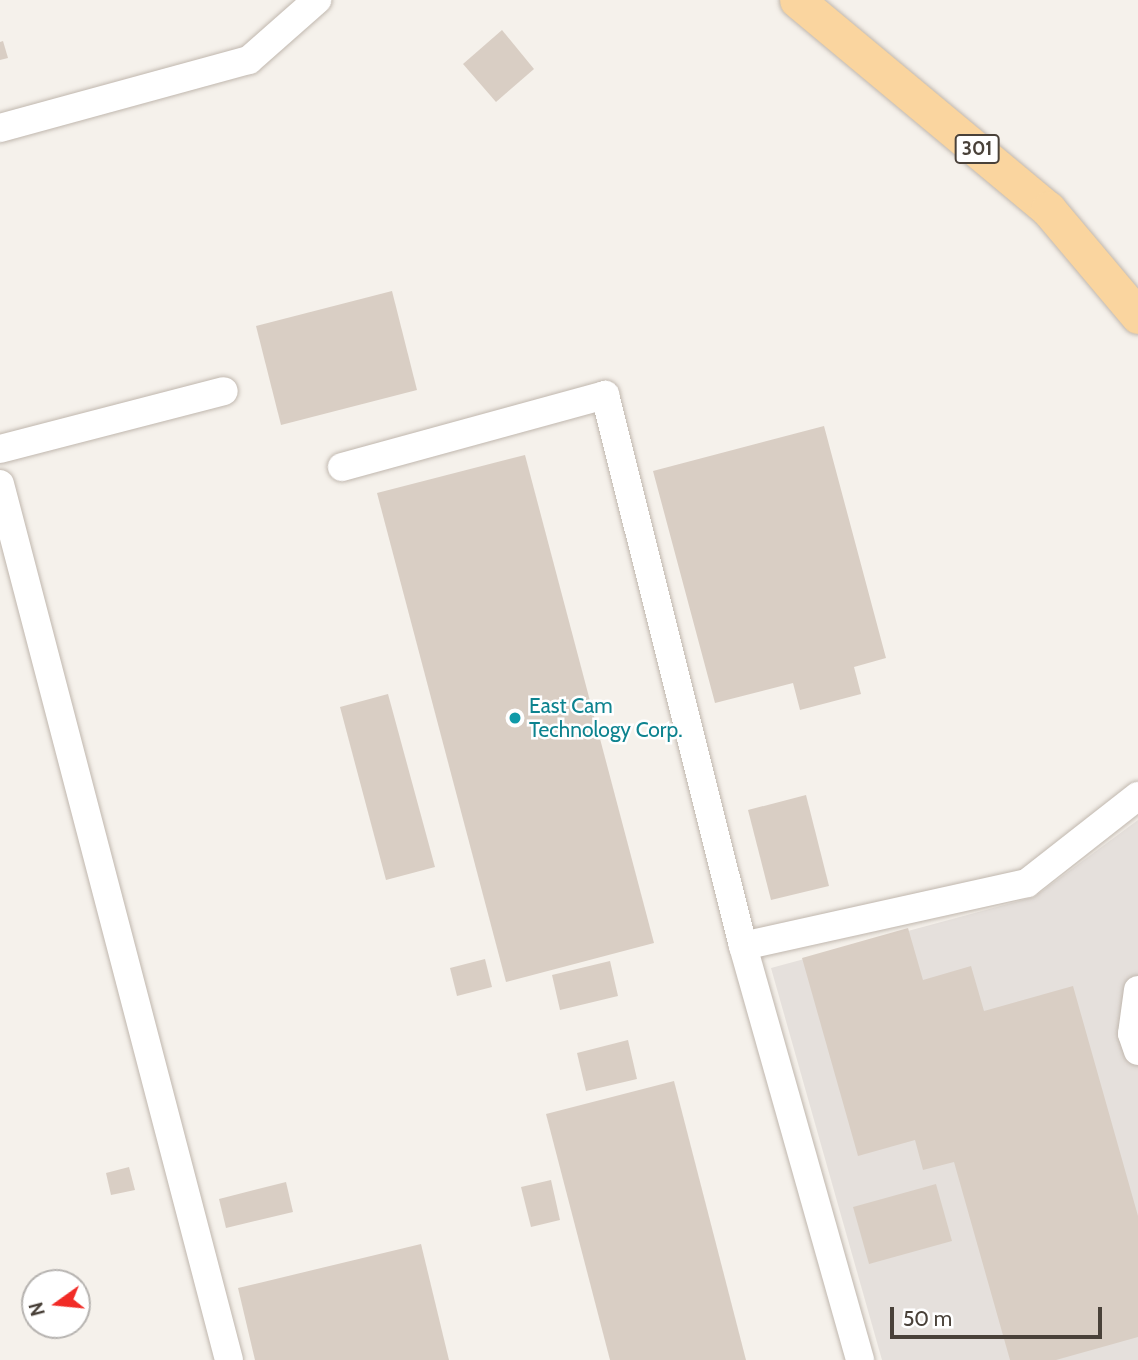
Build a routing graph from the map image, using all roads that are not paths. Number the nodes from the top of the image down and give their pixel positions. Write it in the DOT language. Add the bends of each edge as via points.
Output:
graph roads {
  1 [pos="317,0"];
  2 [pos="797,0"];
  3 [pos="0,128"];
  4 [pos="1138,316"];
  5 [pos="224,391"];
  6 [pos="0,449"];
  7 [pos="342,467"];
  8 [pos="0,484"];
  9 [pos="1138,796"];
  10 [pos="743,946"];
  11 [pos="1138,990"];
  12 [pos="1138,1051"];
  13 [pos="229,1360"];
  14 [pos="860,1360"];
  1 -- 3 [label="street" via="249,60"];
  2 -- 4 [label="main road, 301" via="1048,209"];
  5 -- 6 [label="street"];
  7 -- 10 [label="street" via="605,395"];
  8 -- 13 [label="street"];
  9 -- 10 [label="street" via="1027,883"];
  10 -- 14 [label="street"];
  11 -- 12 [label="street" via="1132,1034"];
}
